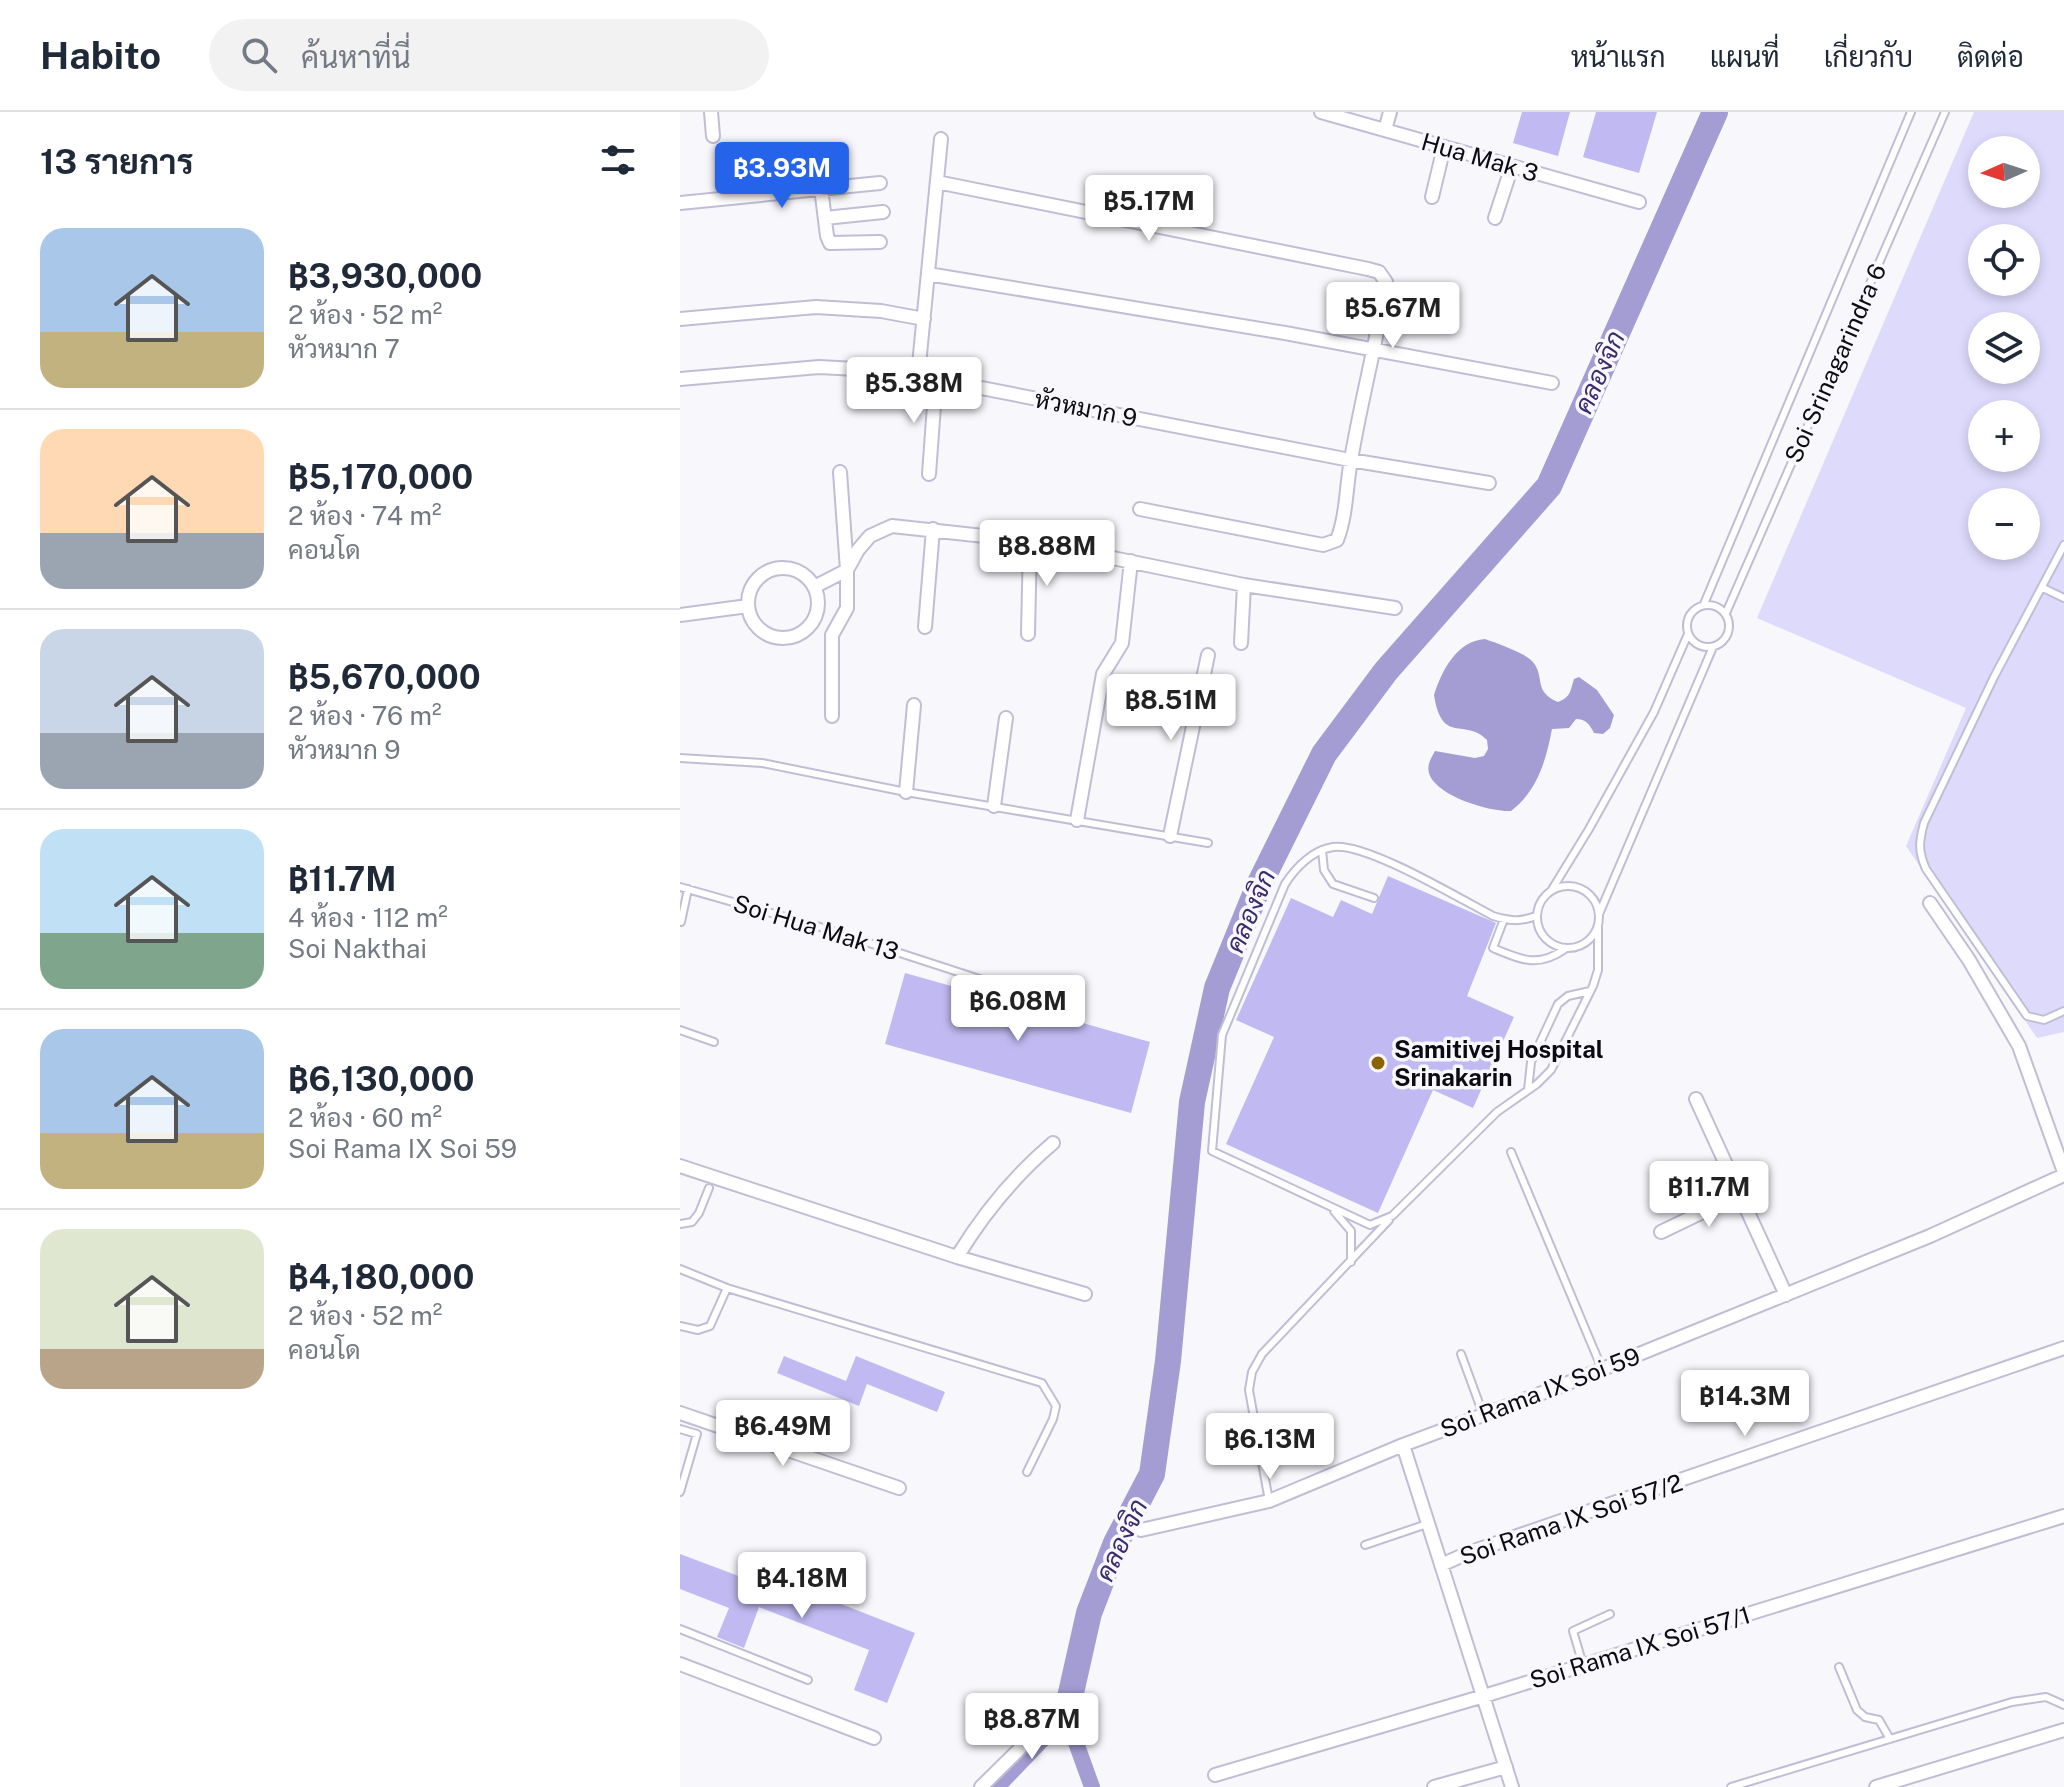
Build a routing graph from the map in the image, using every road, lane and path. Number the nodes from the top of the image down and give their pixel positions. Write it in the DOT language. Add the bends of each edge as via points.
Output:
graph roads {
  1 [pos="711,112"];
  2 [pos="1321,112"];
  3 [pos="1390,112"];
  4 [pos="1911,112"];
  5 [pos="1945,112"];
  6 [pos="1385,130"];
  7 [pos="713,136"];
  8 [pos="941,139"];
  9 [pos="1444,147"];
  10 [pos="1512,166"];
  11 [pos="937,182"];
  12 [pos="880,183"];
  13 [pos="821,188"];
  14 [pos="1432,197"];
  15 [pos="1639,202"];
  16 [pos="680,203"];
  17 [pos="883,212"];
  18 [pos="825,218"];
  19 [pos="1495,218"];
  20 [pos="880,242"];
  21 [pos="928,274"];
  22 [pos="680,319"];
  23 [pos="924,319"];
  24 [pos="1374,350"];
  25 [pos="918,375"];
  26 [pos="936,378"];
  27 [pos="680,379"];
  28 [pos="1552,383"];
  29 [pos="1350,460"];
  30 [pos="840,472"];
  31 [pos="929,474"];
  32 [pos="1489,483"];
  33 [pos="1140,509"];
  34 [pos="933,529"];
  35 [pos="1030,541"];
  36 [pos="2064,545"];
  37 [pos="1131,561"];
  38 [pos="847,570"];
  39 [pos="1244,585"];
  40 [pos="814,587"];
  41 [pos="2043,588"];
  42 [pos="2064,598"];
  43 [pos="1704,604"];
  44 [pos="748,606"];
  45 [pos="1395,608"];
  46 [pos="1726,613"];
  47 [pos="680,615"];
  48 [pos="925,627"];
  49 [pos="1028,634"];
  50 [pos="1688,634"];
  51 [pos="1241,643"];
  52 [pos="1713,647"];
  53 [pos="1208,655"];
  54 [pos="914,705"];
  55 [pos="832,716"];
  56 [pos="1006,718"];
  57 [pos="680,758"];
  58 [pos="906,792"];
  59 [pos="994,806"];
  60 [pos="1077,820"];
  61 [pos="1170,836"];
  62 [pos="1208,843"];
  63 [pos="1322,850"];
  64 [pos="684,888"];
  65 [pos="1551,891"];
  66 [pos="1374,898"];
  67 [pos="1930,903"];
  68 [pos="1599,914"];
  69 [pos="1536,916"];
  70 [pos="1504,919"];
  71 [pos="681,922"];
  72 [pos="1598,927"];
  73 [pos="1565,949"];
  74 [pos="998,985"];
  75 [pos="1590,991"];
  76 [pos="2064,1011"];
  77 [pos="680,1030"];
  78 [pos="714,1042"];
  79 [pos="1528,1090"];
  80 [pos="1696,1099"];
  81 [pos="1053,1143"];
  82 [pos="1511,1152"];
  83 [pos="680,1166"];
  84 [pos="2064,1174"];
  85 [pos="709,1188"];
  86 [pos="1740,1194"];
  87 [pos="1332,1209"];
  88 [pos="1392,1216"];
  89 [pos="680,1224"];
  90 [pos="1661,1232"];
  91 [pos="957,1257"];
  92 [pos="1351,1262"];
  93 [pos="680,1269"];
  94 [pos="727,1288"];
  95 [pos="1085,1294"];
  96 [pos="1786,1295"];
  97 [pos="680,1326"];
  98 [pos="2064,1348"];
  99 [pos="1461,1354"];
  100 [pos="1602,1369"];
  101 [pos="680,1413"];
  102 [pos="1484,1416"];
  103 [pos="680,1429"];
  104 [pos="1403,1445"];
  105 [pos="1027,1472"];
  106 [pos="899,1488"];
  107 [pos="680,1492"];
  108 [pos="1269,1501"];
  109 [pos="2064,1516"];
  110 [pos="1427,1524"];
  111 [pos="1141,1530"];
  112 [pos="1365,1545"];
  113 [pos="1441,1565"];
  114 [pos="1610,1614"];
  115 [pos="680,1629"];
  116 [pos="680,1664"];
  117 [pos="1583,1665"];
  118 [pos="1839,1667"];
  119 [pos="808,1680"];
  120 [pos="1484,1696"];
  121 [pos="2064,1705"];
  122 [pos="1058,1711"];
  123 [pos="2064,1730"];
  124 [pos="874,1738"];
  125 [pos="1890,1739"];
  126 [pos="1506,1767"];
  127 [pos="1215,1775"];
  128 [pos="981,1787"];
  129 [pos="1434,1787"];
  130 [pos="1512,1787"];
  131 [pos="1731,1787"];
  132 [pos="1876,1787"];
  1 -- 7 [label="street"];
  2 -- 6 [label="street, Hua Mak 3"];
  3 -- 6 [label="street"];
  4 -- 43 [label="lane, Soi Srinagarindra 6"];
  5 -- 46 [label="lane, Soi Srinagarindra 6"];
  6 -- 9 [label="street, Hua Mak 3"];
  8 -- 11 [label="street"];
  9 -- 10 [label="street, Hua Mak 3"];
  9 -- 14 [label="street"];
  10 -- 15 [label="street, Hua Mak 3"];
  10 -- 19 [label="street"];
  11 -- 21 [label="street"];
  11 -- 24 [label="street" via="1379,272 1386,282"];
  12 -- 13 [label="street"];
  13 -- 16 [label="street"];
  13 -- 18 [label="street"];
  17 -- 18 [label="street"];
  18 -- 20 [label="street" via="830,243"];
  21 -- 23 [label="street"];
  21 -- 24 [label="street"];
  22 -- 23 [label="street" via="816,307"];
  23 -- 25 [label="street"];
  24 -- 28 [label="street"];
  24 -- 29 [label="street"];
  25 -- 26 [label="street, หัวหมาก 9"];
  25 -- 27 [label="street, หัวหมาก 9" via="819,367"];
  26 -- 29 [label="street, หัวหมาก 9"];
  26 -- 31 [label="street"];
  29 -- 32 [label="street, หัวหมาก 9"];
  29 -- 33 [label="street" via="1343,526 1337,540 1323,545"];
  30 -- 38 [label="street"];
  34 -- 35 [label="street"];
  34 -- 38 [label="street" via="892,526 870,536"];
  34 -- 48 [label="street"];
  35 -- 37 [label="street"];
  35 -- 49 [label="street"];
  36 -- 41 [label="lane"];
  37 -- 39 [label="street"];
  37 -- 60 [label="street" via="1122,643 1103,674"];
  38 -- 40 [label="street"];
  38 -- 55 [label="street" via="847,608 832,635"];
  39 -- 45 [label="street"];
  39 -- 51 [label="street"];
  40 -- 44 [label="street" via="796,570 773,569 754,583"];
  40 -- 44 [label="street" via="814,619 788,638 766,633"];
  41 -- 42 [label="lane"];
  41 -- 76 [label="lane" via="1994,677 1918,843 1926,869 2027,1016 2044,1020"];
  43 -- 46 [label="lane"];
  43 -- 50 [label="lane, Soi Srinagarindra 6" via="1689,616"];
  44 -- 47 [label="street"];
  46 -- 52 [label="lane, Soi Srinagarindra 6" via="1728,633"];
  50 -- 52 [label="lane" via="1696,644"];
  50 -- 65 [label="lane, Soi Srinagarindra 6" via="1654,712"];
  52 -- 68 [label="lane"];
  53 -- 61 [label="street"];
  54 -- 58 [label="street"];
  56 -- 59 [label="street"];
  57 -- 58 [label="lane" via="762,763"];
  58 -- 59 [label="lane"];
  59 -- 60 [label="lane"];
  60 -- 61 [label="lane"];
  61 -- 62 [label="lane"];
  63 -- 66 [label="lane" via="1324,870 1333,884"];
  63 -- 70 [label="lane" via="1349,847"];
  63 -- 87 [label="lane" via="1295,868 1285,884 1228,1019 1219,1054 1212,1151"];
  64 -- 71 [label="lane"];
  64 -- 74 [label="lane, Soi Hua Mak 13"];
  65 -- 68 [label="lane" via="1582,889"];
  65 -- 69 [label="lane"];
  67 -- 84 [label="street" via="2019,1046"];
  68 -- 72 [label="lane"];
  69 -- 70 [label="lane"];
  69 -- 73 [label="lane" via="1541,935"];
  70 -- 73 [label="lane" via="1493,948 1531,962"];
  72 -- 73 [label="lane" via="1586,944"];
  72 -- 75 [label="lane" via="1598,970"];
  75 -- 79 [label="lane" via="1551,1070"];
  75 -- 79 [label="lane" via="1558,1004 1531,1062"];
  77 -- 78 [label="lane"];
  79 -- 88 [label="lane" via="1497,1112"];
  80 -- 86 [label="street"];
  81 -- 91 [label="street" via="984,1214"];
  82 -- 100 [label="lane"];
  83 -- 91 [label="street"];
  84 -- 96 [label="street, Soi Rama IX Soi 59"];
  85 -- 89 [label="lane" via="692,1222"];
  86 -- 90 [label="street"];
  86 -- 96 [label="street"];
  87 -- 88 [label="lane" via="1370,1225"];
  87 -- 92 [label="lane" via="1351,1231"];
  88 -- 92 [label="lane"];
  91 -- 95 [label="street"];
  92 -- 108 [label="lane" via="1262,1354 1252,1372 1249,1390"];
  93 -- 94 [label="lane"];
  94 -- 97 [label="lane" via="710,1326"];
  94 -- 105 [label="lane" via="1042,1383 1056,1406"];
  96 -- 100 [label="street, Soi Rama IX Soi 59"];
  98 -- 113 [label="street, Soi Rama IX Soi 57/2"];
  99 -- 102 [label="lane"];
  100 -- 102 [label="street, Soi Rama IX Soi 59"];
  101 -- 106 [label="street"];
  102 -- 104 [label="street, Soi Rama IX Soi 59"];
  103 -- 107 [label="lane" via="697,1434"];
  104 -- 108 [label="street, Soi Rama IX Soi 59"];
  104 -- 110 [label="street"];
  108 -- 111 [label="street, Soi Rama IX Soi 59"];
  109 -- 117 [label="street, Soi Rama IX Soi 57/1"];
  110 -- 112 [label="lane"];
  110 -- 113 [label="street"];
  113 -- 120 [label="street"];
  114 -- 117 [label="lane" via="1573,1631"];
  115 -- 119 [label="lane"];
  116 -- 124 [label="street"];
  117 -- 120 [label="street, Soi Rama IX Soi 57/1"];
  118 -- 125 [label="lane" via="1857,1710 1879,1720"];
  120 -- 126 [label="street"];
  120 -- 127 [label="street, Soi Rama IX Soi 57/1"];
  121 -- 125 [label="lane" via="2031,1697"];
  122 -- 128 [label="street"];
  123 -- 132 [label="street"];
  125 -- 131 [label="lane"];
  126 -- 129 [label="street"];
  126 -- 130 [label="street"];
}
